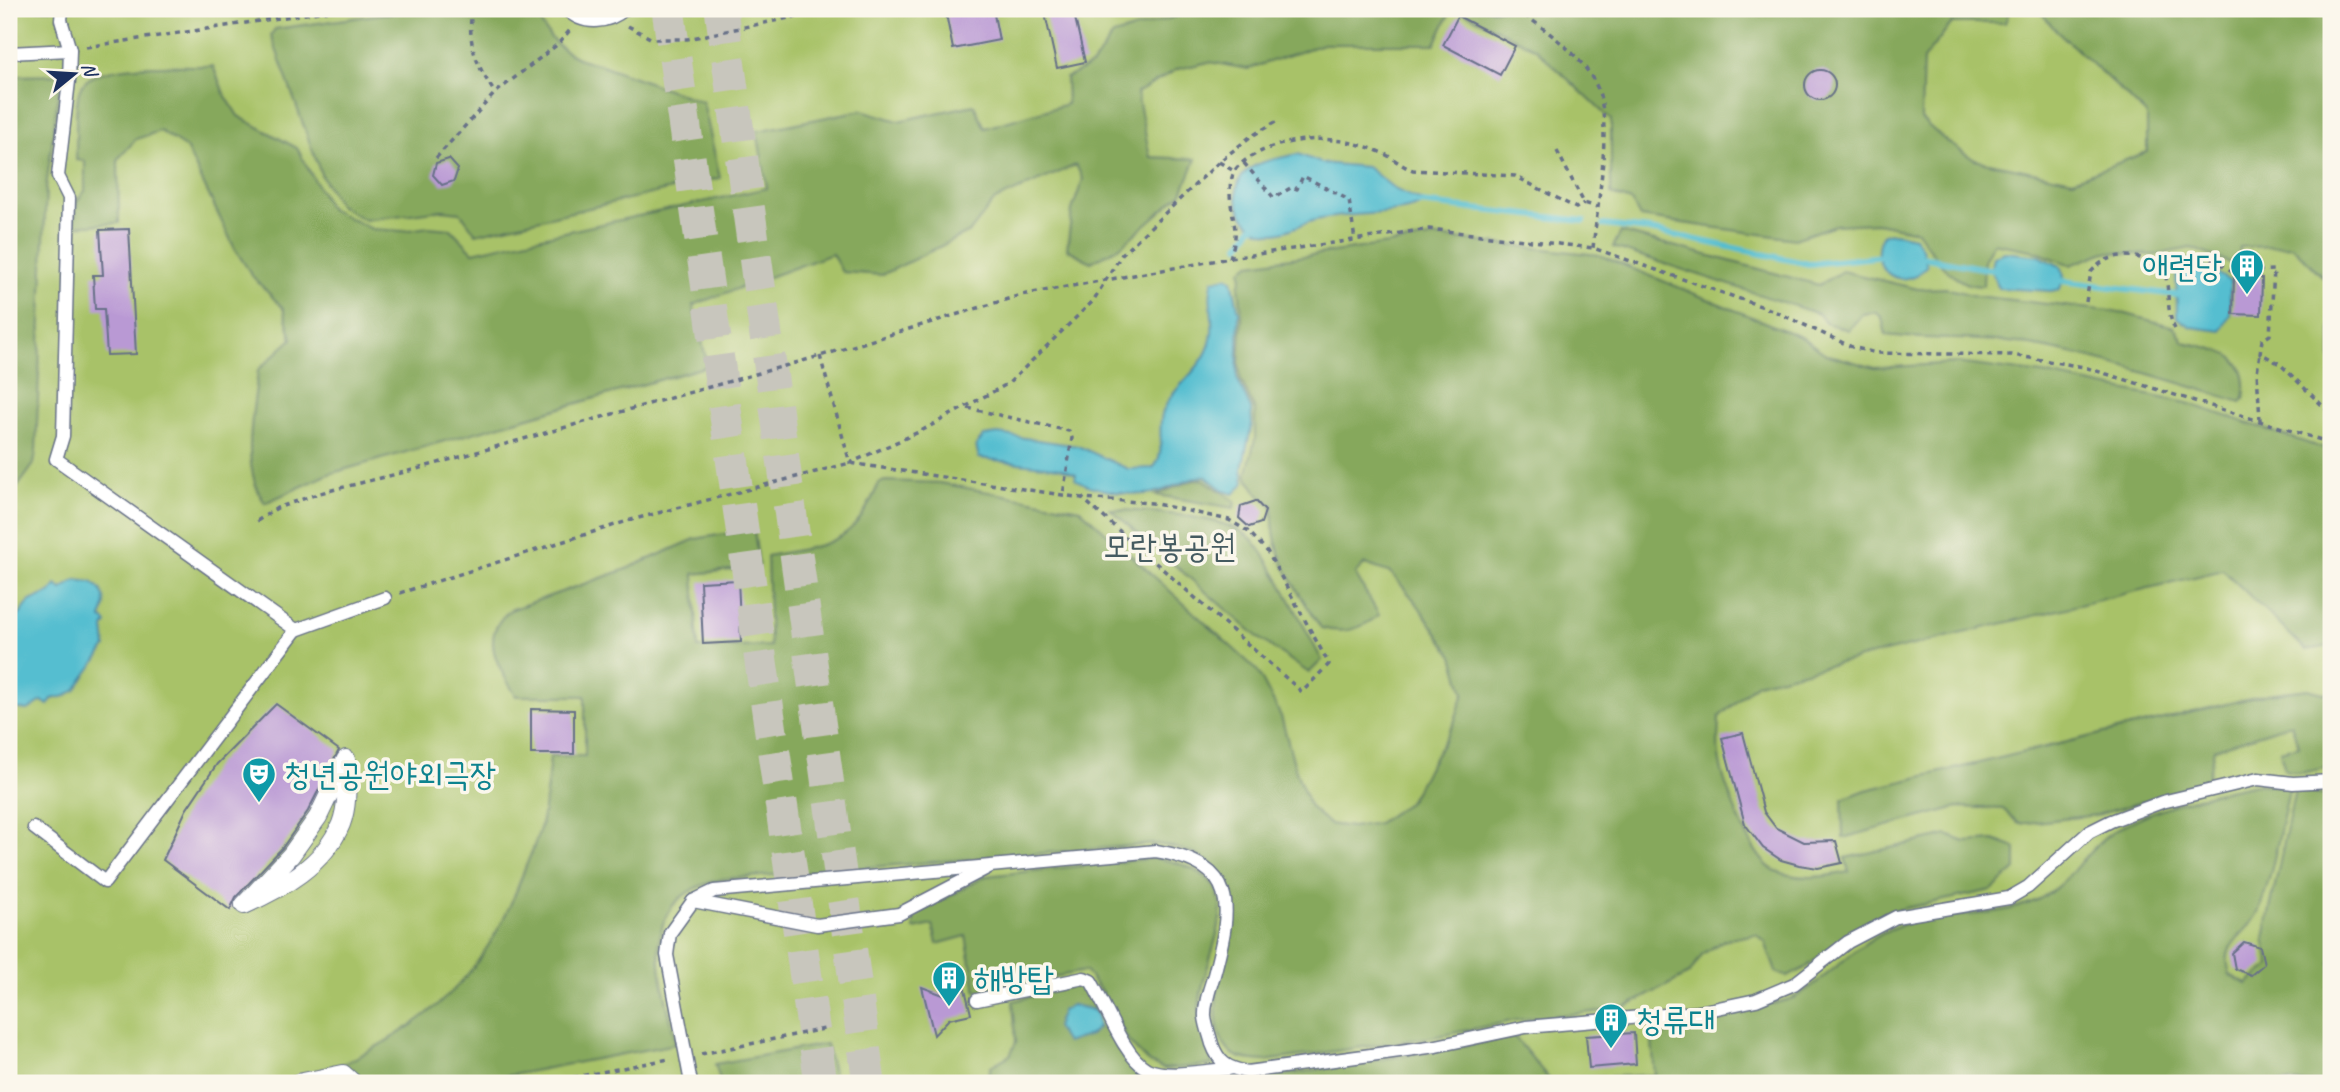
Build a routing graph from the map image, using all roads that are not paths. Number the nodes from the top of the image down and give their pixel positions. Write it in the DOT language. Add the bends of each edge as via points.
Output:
graph roads {
  1 [pos="62,9"];
  2 [pos="566,9"];
  3 [pos="625,9"];
  4 [pos="70,50"];
  5 [pos="9,53"];
  6 [pos="385,598"];
  7 [pos="296,630"];
  8 [pos="346,759"];
  9 [pos="2331,781"];
  10 [pos="34,828"];
  11 [pos="993,864"];
  12 [pos="693,901"];
  13 [pos="977,1000"];
  14 [pos="1229,1069"];
  15 [pos="299,1083"];
  16 [pos="353,1083"];
  17 [pos="691,1083"];
  1 -- 4 [label="lane"];
  2 -- 3 [label="lane" via="593,21 614,19"];
  4 -- 5 [label="lane"];
  4 -- 7 [label="lane" via="58,176 69,198 63,436 56,459"];
  6 -- 7 [label="lane"];
  7 -- 10 [label="lane" via="104,882"];
  8 -- 8 [label="street" via="318,817 291,855 244,905 305,872 324,849 341,824 347,794"];
  9 -- 14 [label="lane" via="2258,779 2162,802 2111,821 2089,832 2061,860 2009,898 1896,917 1848,942 1794,984 1756,1000 1699,1012 1526,1027 1283,1069"];
  11 -- 12 [label="lane" via="714,891"];
  11 -- 12 [label="lane" via="912,909 833,924 817,925"];
  11 -- 14 [label="lane" via="1156,851 1202,864 1216,878 1227,908 1205,1017 1217,1057"];
  12 -- 17 [label="lane" via="670,933 667,955"];
  13 -- 14 [label="lane" via="1084,978 1091,981 1134,1058 1147,1069 1169,1073"];
  15 -- 16 [label="street" via="343,1074"];
}
